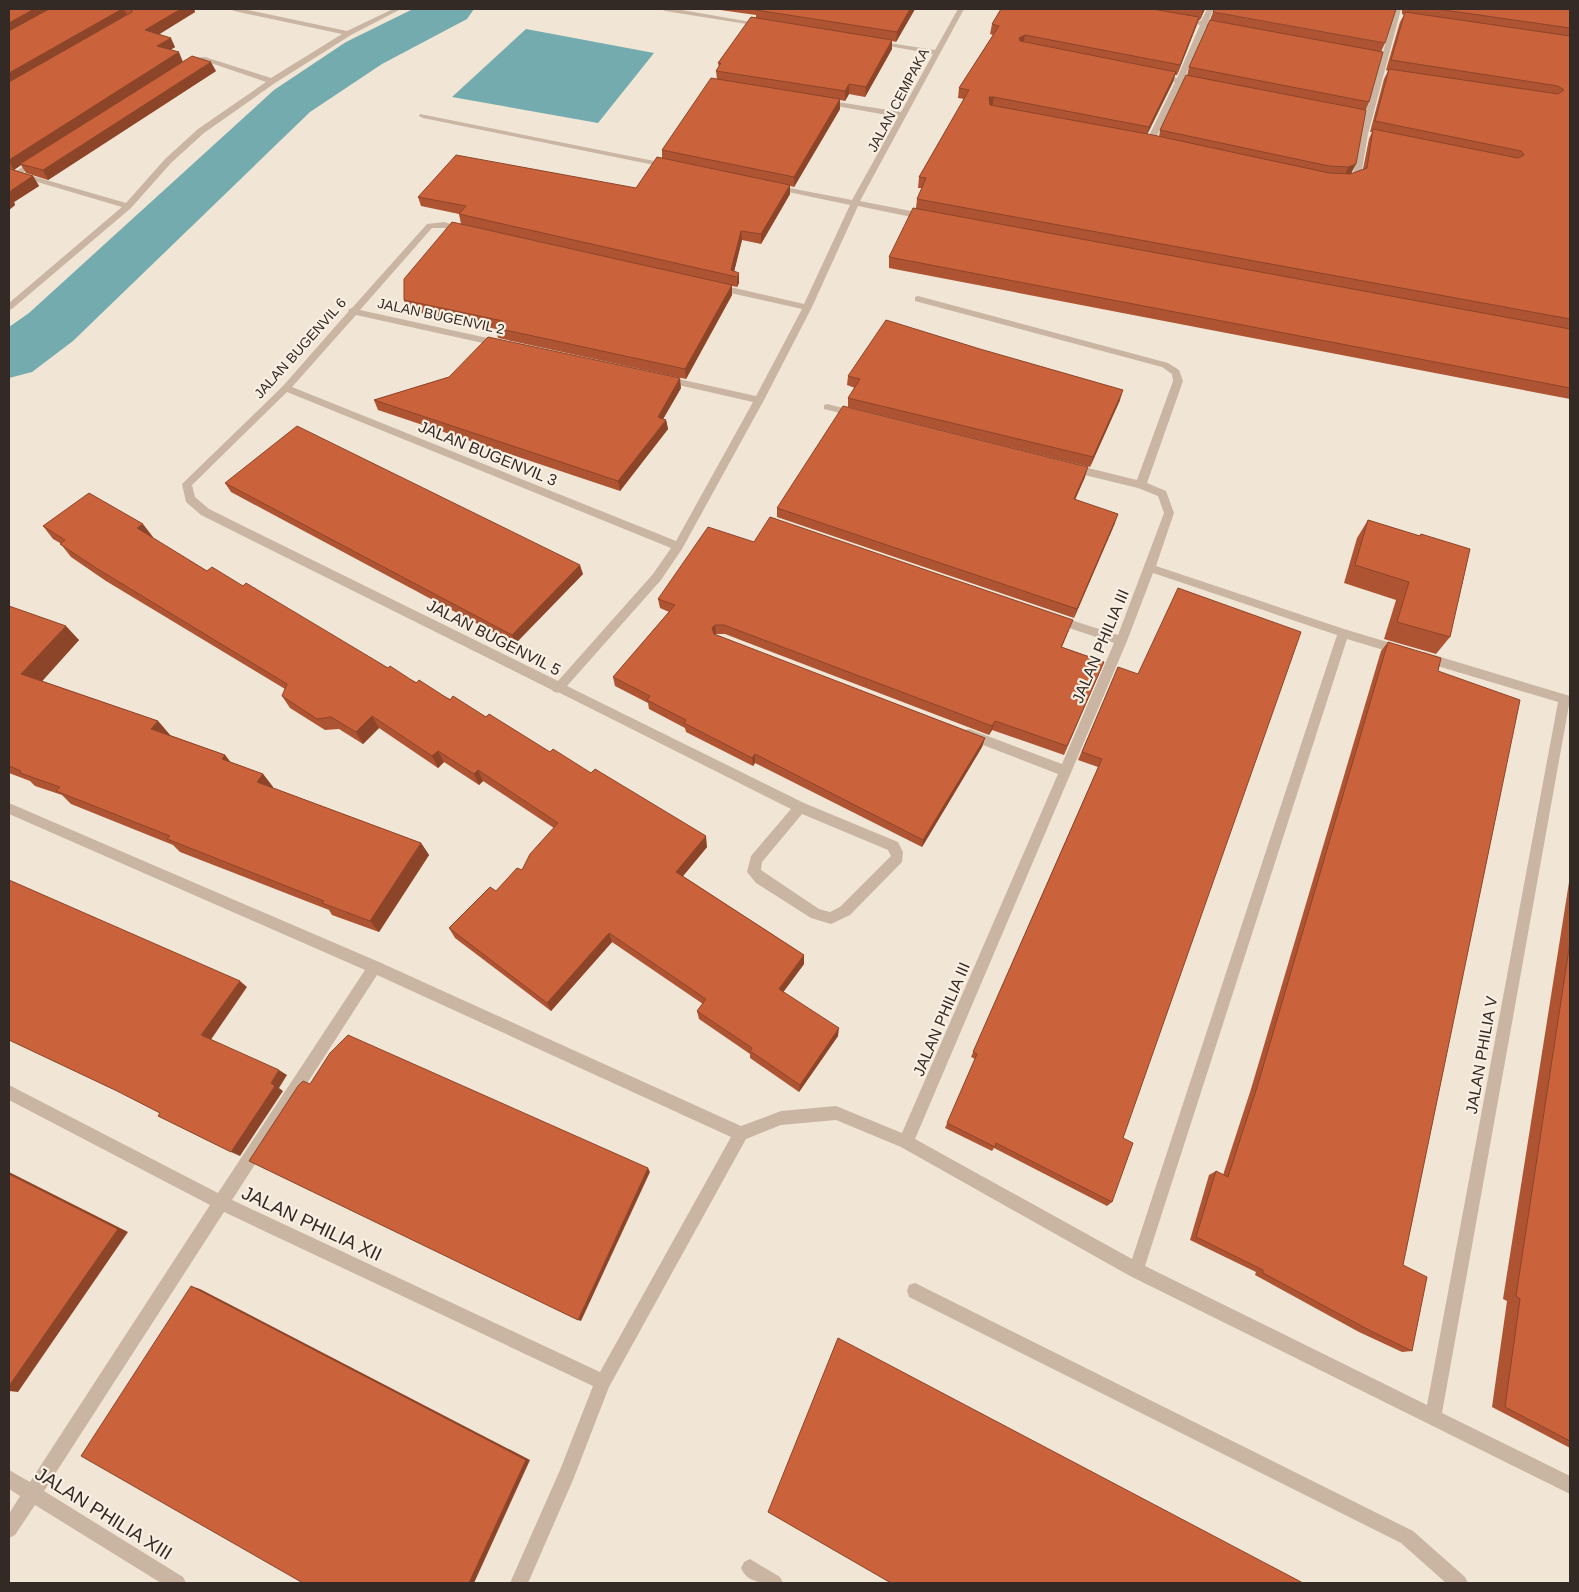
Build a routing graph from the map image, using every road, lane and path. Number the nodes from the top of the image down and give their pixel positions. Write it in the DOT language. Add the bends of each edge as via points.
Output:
graph roads {
  1 [pos="234,9"];
  2 [pos="398,9"];
  3 [pos="665,9"];
  4 [pos="960,9"];
  5 [pos="1210,9"];
  6 [pos="1397,13"];
  7 [pos="1405,18"];
  8 [pos="1176,19"];
  9 [pos="1205,24"];
  10 [pos="772,26"];
  11 [pos="1234,30"];
  12 [pos="348,33"];
  13 [pos="870,42"];
  14 [pos="938,53"];
  15 [pos="1375,56"];
  16 [pos="1384,58"];
  17 [pos="180,70"];
  18 [pos="1380,74"];
  19 [pos="1152,75"];
  20 [pos="1390,75"];
  21 [pos="1180,80"];
  22 [pos="272,81"];
  23 [pos="1208,86"];
  24 [pos="818,101"];
  25 [pos="903,115"];
  26 [pos="1359,115"];
  27 [pos="423,116"];
  28 [pos="1369,117"];
  29 [pos="1364,134"];
  30 [pos="1373,136"];
  31 [pos="1141,140"];
  32 [pos="1150,142"];
  33 [pos="1160,144"];
  34 [pos="40,158"];
  35 [pos="682,168"];
  36 [pos="11,175"];
  37 [pos="1335,180"];
  38 [pos="769,186"];
  39 [pos="856,203"];
  40 [pos="128,206"];
  41 [pos="934,218"];
  42 [pos="473,231"];
  43 [pos="712,285"];
  44 [pos="918,299"];
  45 [pos="9,307"];
  46 [pos="807,307"];
  47 [pos="352,311"];
  48 [pos="507,345"];
  49 [pos="652,376"];
  50 [pos="286,388"];
  51 [pos="759,400"];
  52 [pos="827,407"];
  53 [pos="865,416"];
  54 [pos="1064,466"];
  55 [pos="187,484"];
  56 [pos="1140,485"];
  57 [pos="678,546"];
  58 [pos="1150,568"];
  59 [pos="1046,616"];
  60 [pos="1342,632"];
  61 [pos="1121,641"];
  62 [pos="558,688"];
  63 [pos="1567,700"];
  64 [pos="953,728"];
  65 [pos="1065,771"];
  66 [pos="800,807"];
  67 [pos="9,808"];
  68 [pos="374,966"];
  69 [pos="9,1092"];
  70 [pos="741,1134"];
  71 [pos="906,1142"];
  72 [pos="220,1202"];
  73 [pos="1136,1270"];
  74 [pos="915,1290"];
  75 [pos="603,1382"];
  76 [pos="1433,1417"];
  77 [pos="9,1480"];
  78 [pos="1570,1485"];
  79 [pos="32,1494"];
  80 [pos="9,1529"];
  81 [pos="750,1568"];
  82 [pos="177,1583"];
  83 [pos="519,1583"];
  84 [pos="774,1583"];
  85 [pos="1459,1583"];
  1 -- 12 [label="street"];
  2 -- 12 [label="street"];
  3 -- 10 [label="street"];
  4 -- 14 [label="street, JALAN CEMPAKA"];
  5 -- 9 [label="street"];
  6 -- 7 [label="street"];
  6 -- 16 [label="street"];
  8 -- 9 [label="street"];
  9 -- 11 [label="street"];
  9 -- 21 [label="street"];
  12 -- 22 [label="street"];
  13 -- 14 [label="street"];
  14 -- 25 [label="street, JALAN CEMPAKA"];
  15 -- 16 [label="street"];
  16 -- 18 [label="street"];
  17 -- 22 [label="street" via="196,60 205,59"];
  18 -- 20 [label="street"];
  18 -- 28 [label="street"];
  19 -- 21 [label="street"];
  21 -- 23 [label="street"];
  21 -- 32 [label="street"];
  22 -- 40 [label="street" via="201,131 168,161"];
  24 -- 25 [label="street"];
  25 -- 39 [label="street, JALAN CEMPAKA"];
  26 -- 28 [label="street"];
  27 -- 35 [label="street"];
  28 -- 29 [label="street"];
  29 -- 30 [label="street"];
  29 -- 37 [label="street" via="1357,176"];
  31 -- 32 [label="street"];
  32 -- 33 [label="street"];
  34 -- 36 [label="street"];
  36 -- 40 [label="street"];
  38 -- 39 [label="street"];
  39 -- 41 [label="street"];
  39 -- 46 [label="street, JALAN CEMPAKA"];
  40 -- 45 [label="street"];
  42 -- 47 [label="street, JALAN BUGENVIL 6" via="444,225 430,226"];
  43 -- 46 [label="street"];
  44 -- 56 [label="street" via="1165,365 1176,372 1178,381"];
  46 -- 51 [label="street, JALAN CEMPAKA"];
  47 -- 48 [label="street, JALAN BUGENVIL 2"];
  47 -- 50 [label="street, JALAN BUGENVIL 6"];
  49 -- 51 [label="street"];
  50 -- 55 [label="street, JALAN BUGENVIL 6"];
  50 -- 57 [label="street, JALAN BUGENVIL 3"];
  51 -- 57 [label="street, JALAN CEMPAKA"];
  52 -- 53 [label="street"];
  54 -- 56 [label="street, JALAN PHILIA III"];
  55 -- 62 [label="street, JALAN BUGENVIL 5" via="190,499 205,512"];
  56 -- 58 [label="street, JALAN PHILIA III" via="1162,494 1169,513"];
  57 -- 62 [label="street, JALAN CEMPAKA" via="657,577"];
  58 -- 60 [label="street"];
  58 -- 61 [label="street, JALAN PHILIA III"];
  59 -- 61 [label="street"];
  60 -- 63 [label="street"];
  60 -- 73 [label="street"];
  61 -- 65 [label="street, JALAN PHILIA III"];
  62 -- 66 [label="street, JALAN BUGENVIL 5"];
  63 -- 76 [label="street, JALAN PHILIA V"];
  64 -- 65 [label="street"];
  65 -- 71 [label="street, JALAN PHILIA III"];
  66 -- 66 [label="street, JALAN BUGENVIL 5" via="893,846 898,852 897,858 845,911 831,918 816,914 754,872 756,860"];
  67 -- 68 [label="street"];
  68 -- 70 [label="street"];
  68 -- 72 [label="street"];
  69 -- 72 [label="street, JALAN PHILIA XII"];
  70 -- 71 [label="street" via="781,1118 836,1113"];
  70 -- 75 [label="street"];
  71 -- 73 [label="street"];
  72 -- 75 [label="street, JALAN PHILIA XII"];
  72 -- 79 [label="street"];
  73 -- 76 [label="street"];
  74 -- 85 [label="street" via="1407,1537"];
  75 -- 83 [label="street"];
  76 -- 78 [label="street"];
  77 -- 79 [label="street, JALAN PHILIA XIII"];
  79 -- 80 [label="street"];
  79 -- 82 [label="street, JALAN PHILIA XIII"];
  81 -- 84 [label="street"];
}
